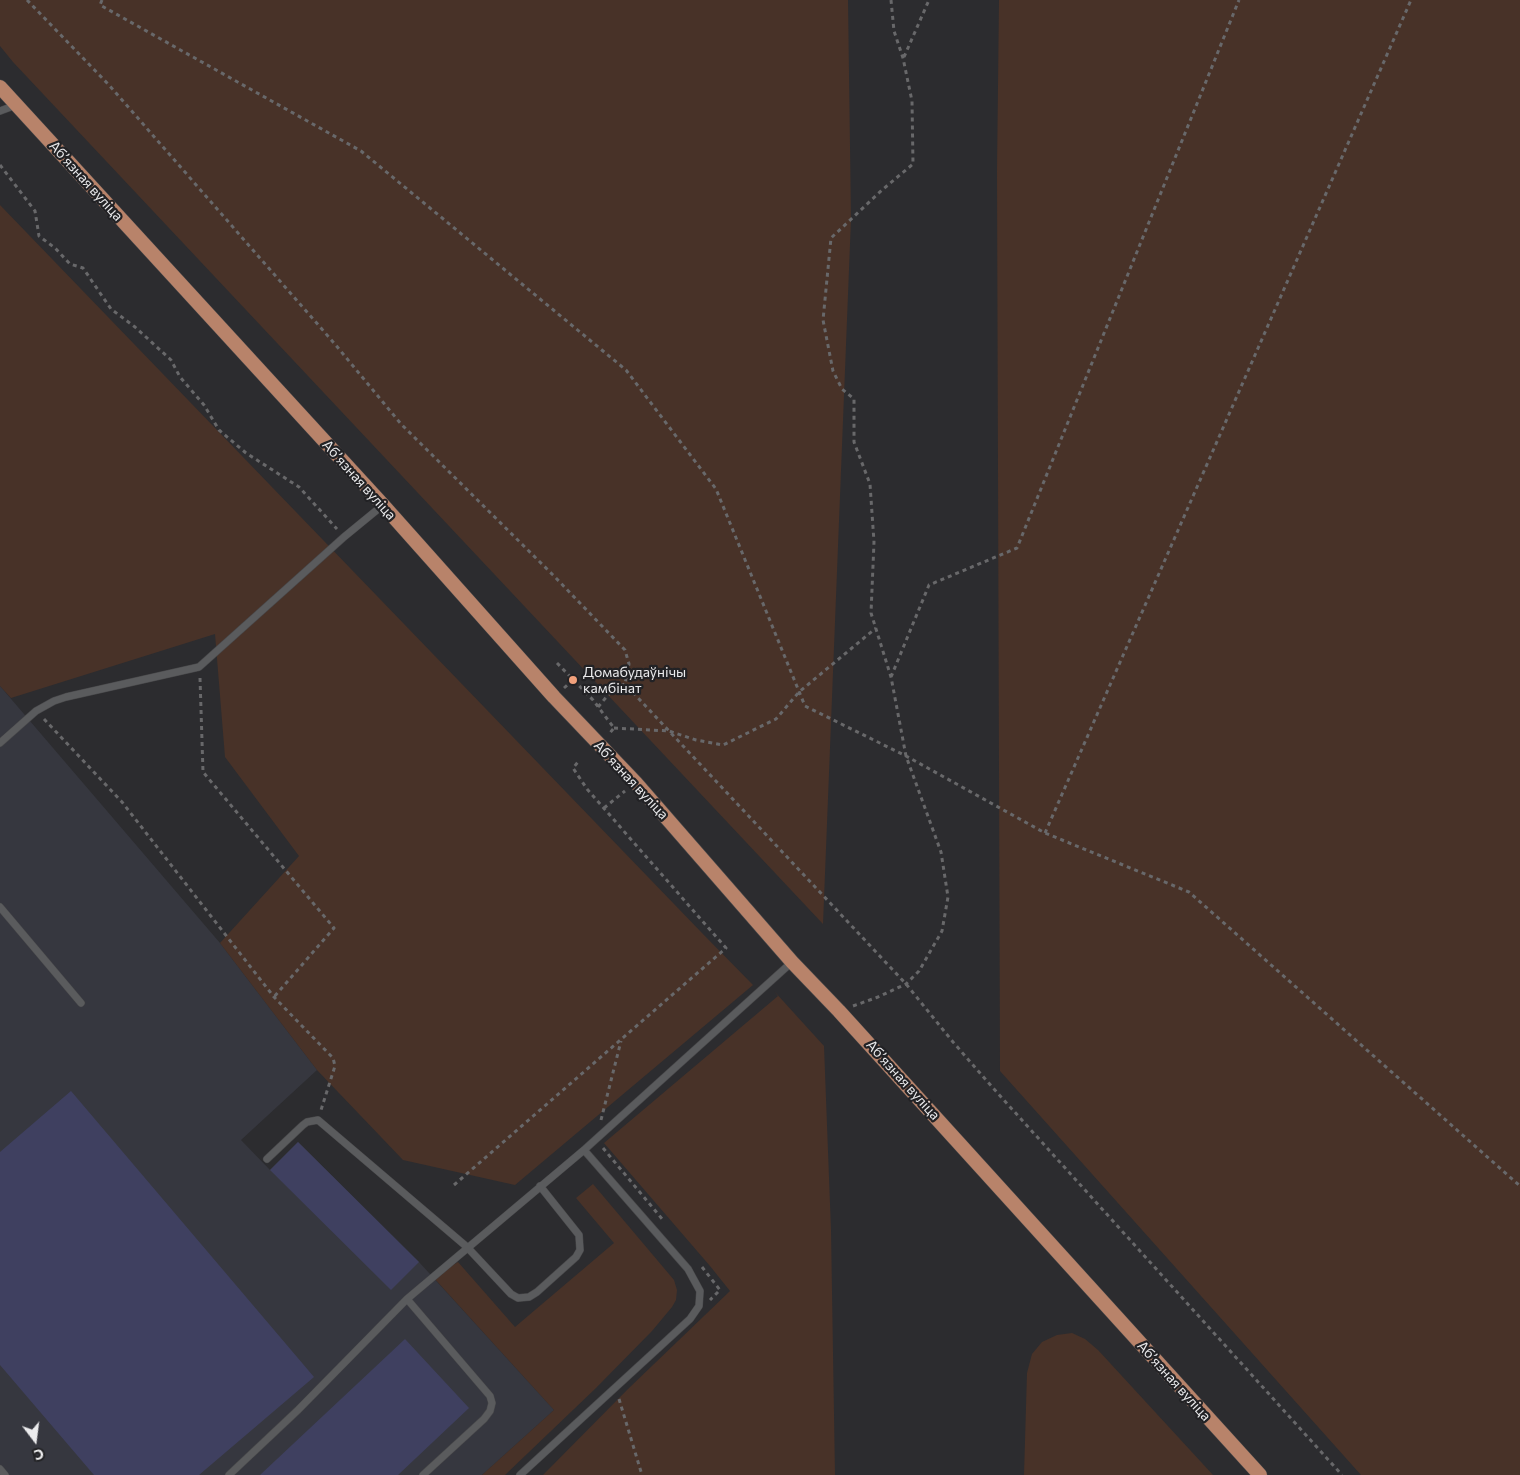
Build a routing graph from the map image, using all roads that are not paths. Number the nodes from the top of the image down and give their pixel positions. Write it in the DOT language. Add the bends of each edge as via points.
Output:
graph roads {
  1 [pos="0,87"];
  2 [pos="16,105"];
  3 [pos="0,111"];
  4 [pos="383,505"];
  5 [pos="0,743"];
  6 [pos="0,907"];
  7 [pos="792,962"];
  8 [pos="82,1003"];
  9 [pos="584,1150"];
  10 [pos="267,1159"];
  11 [pos="540,1186"];
  12 [pos="467,1247"];
  13 [pos="407,1299"];
  14 [pos="0,1469"];
  15 [pos="5,1475"];
  16 [pos="229,1475"];
  17 [pos="423,1475"];
  18 [pos="520,1475"];
  19 [pos="1260,1475"];
  1 -- 2 [label="main road, Абʼязная вуліца"];
  2 -- 3 [label="lane"];
  2 -- 4 [label="main road, Абʼязная вуліца"];
  4 -- 5 [label="lane" via="199,667 54,701 36,711"];
  4 -- 7 [label="main road, Абʼязная вуліца" via="598,745 636,783"];
  6 -- 8 [label="lane"];
  7 -- 9 [label="lane"];
  7 -- 19 [label="main road, Абʼязная вуліца"];
  9 -- 11 [label="lane"];
  9 -- 18 [label="lane" via="688,1269 700,1291 699,1306 683,1325"];
  10 -- 12 [label="lane" via="303,1125 318,1120"];
  11 -- 12 [label="lane"];
  11 -- 12 [label="lane" via="579,1234 580,1250 537,1292 518,1298 511,1294"];
  12 -- 13 [label="lane"];
  13 -- 16 [label="lane"];
  13 -- 17 [label="lane" via="490,1396 492,1403 484,1419"];
  14 -- 15 [label="lane"];
}
